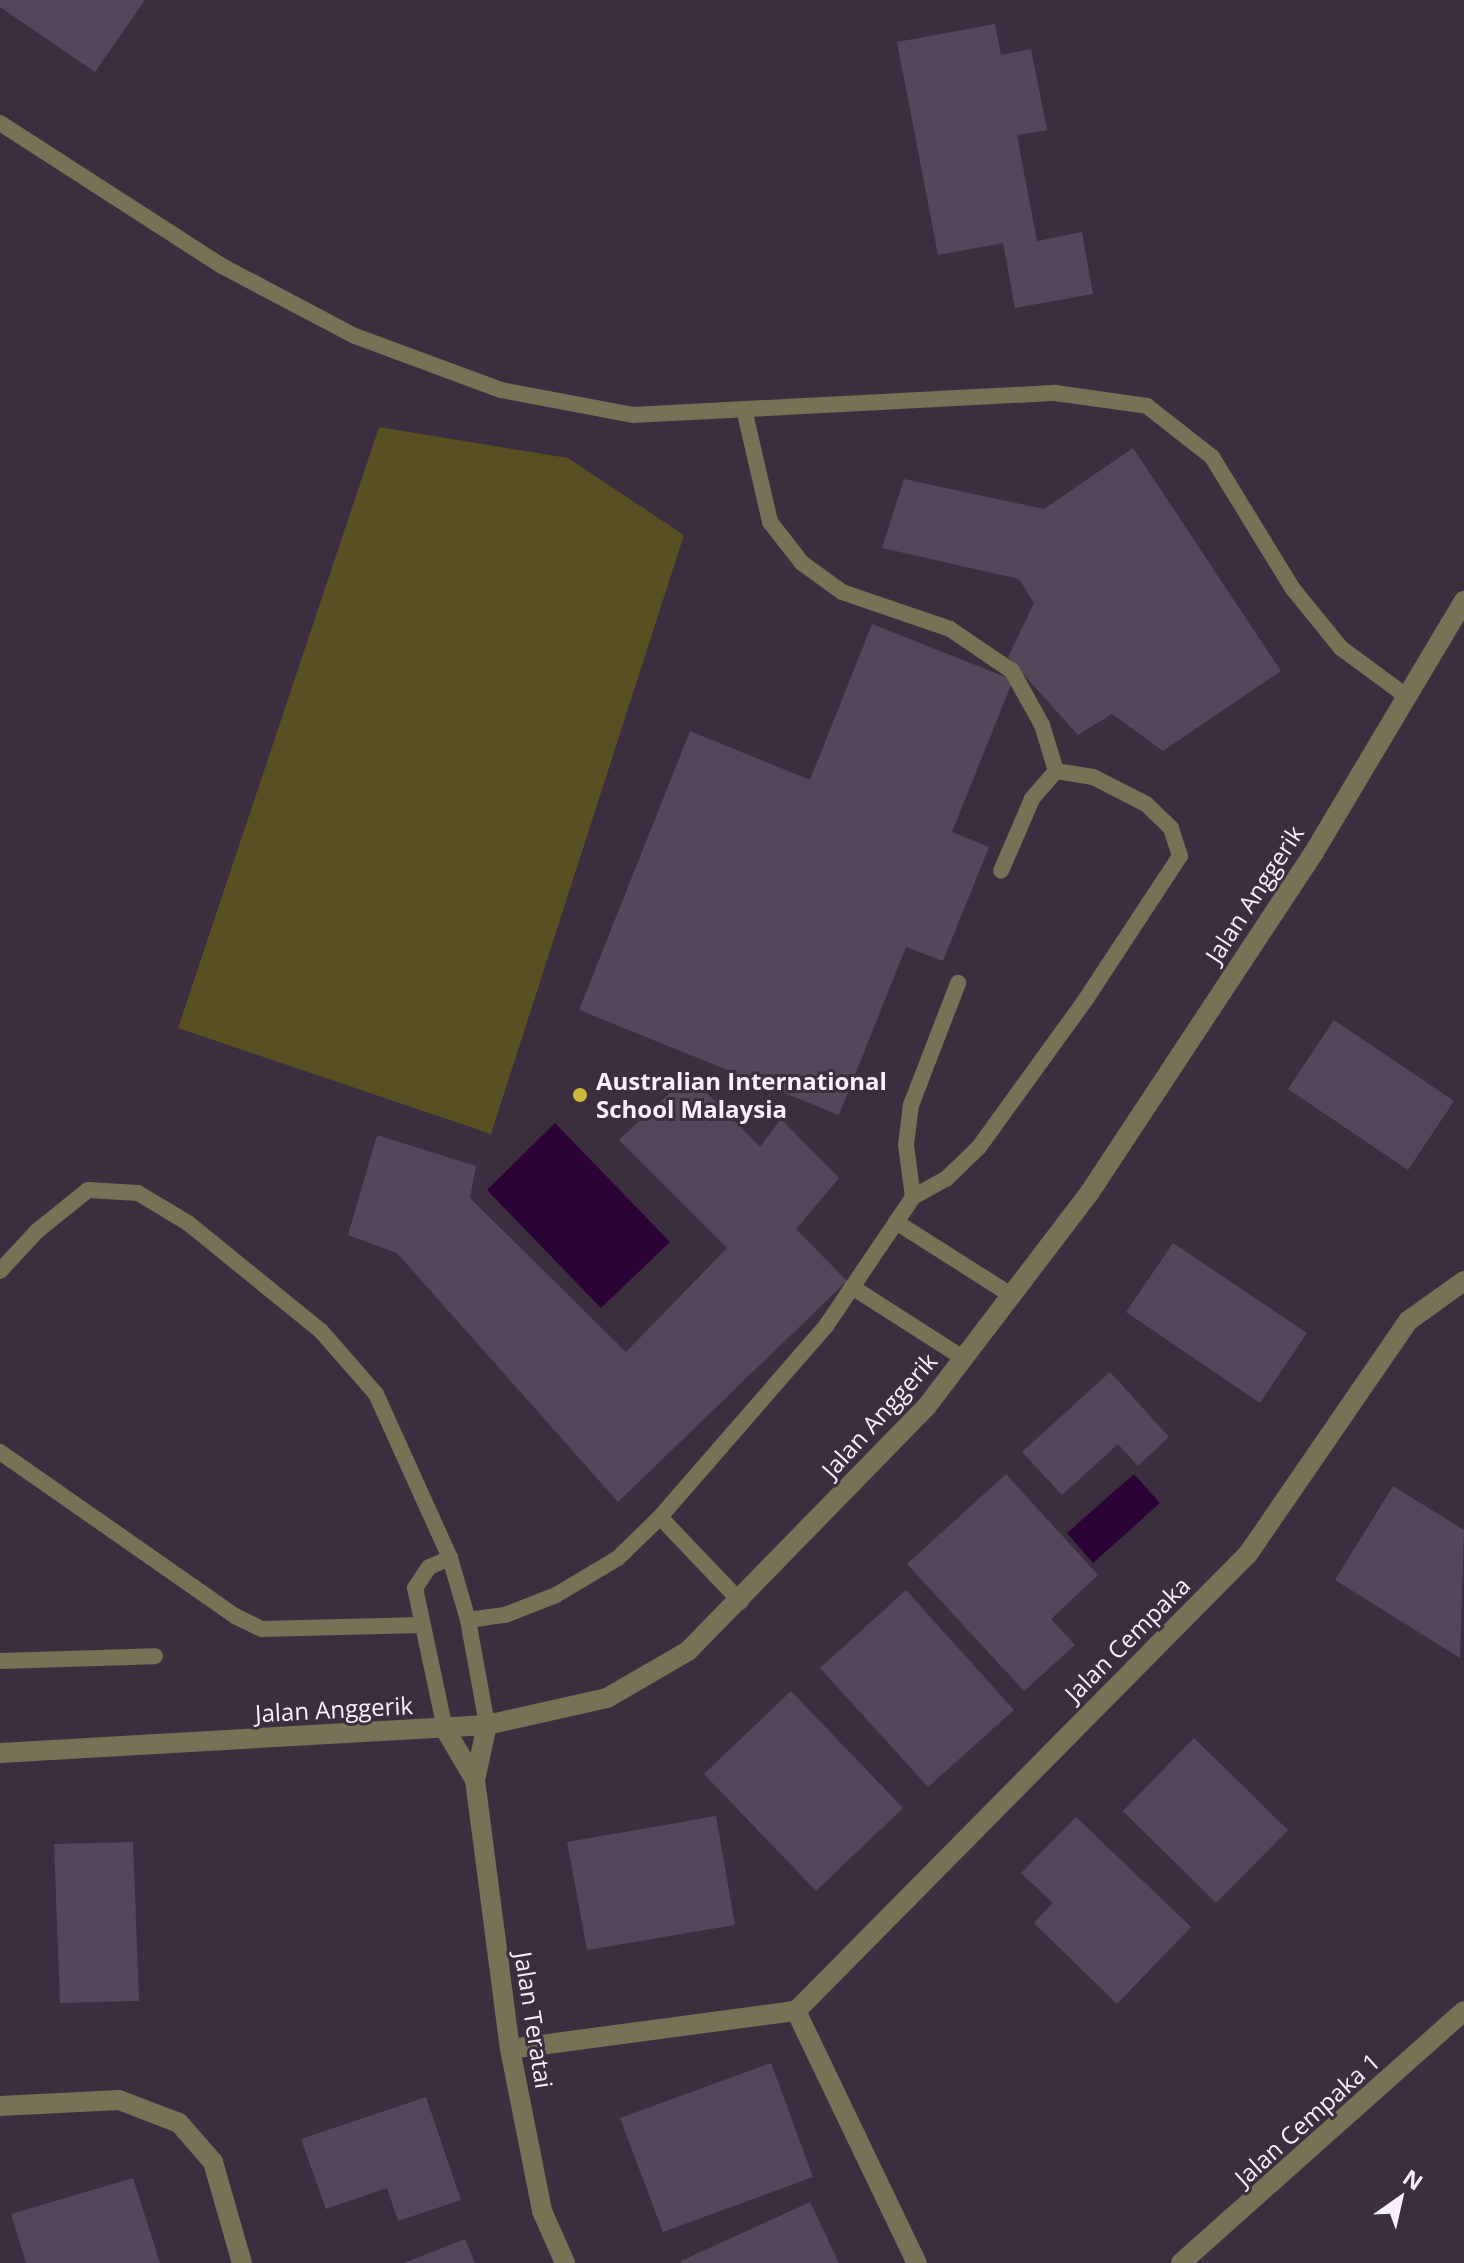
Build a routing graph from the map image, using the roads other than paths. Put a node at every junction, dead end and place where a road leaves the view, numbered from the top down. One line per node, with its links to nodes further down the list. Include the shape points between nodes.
1 (0, 123): 2 (lane, via 222,266 355,336 501,390 633,415)
2 (744, 409): 4 (lane, via 1055,393 1147,406 1212,457 1293,589 1341,648); 5 (lane, via 770,522 802,563 842,592 950,629 1012,671 1042,725)
3 (1464, 601): 4 (street, Jalan Anggerik)
4 (1406, 696): 13 (street, Jalan Anggerik, via 1313,854 1099,1179)
5 (1056, 771): 6 (lane, via 1032,799); 8 (lane, via 1093,777 1146,804 1171,828 1180,856 979,1147 946,1179)
6 (1001, 871)
7 (958, 983): 8 (lane, via 911,1105 906,1145)
8 (913, 1197): 9 (lane)
9 (896, 1222): 12 (lane); 13 (lane)
10 (0, 1271): 17 (lane, via 37,1231 88,1190 138,1193 188,1223 321,1331 376,1394)
11 (1464, 1281): 27 (street, Jalan Cempaka, via 1408,1321 1248,1554)
12 (852, 1287): 14 (lane); 16 (lane, via 745,1424)
13 (1011, 1295): 14 (street, Jalan Anggerik)
14 (963, 1358): 18 (street, Jalan Anggerik, via 927,1406)
15 (0, 1452): 20 (lane, via 235,1616 262,1629)
16 (660, 1517): 18 (lane); 19 (lane, via 618,1558 556,1595 505,1615)
17 (450, 1558): 19 (lane); 20 (lane, via 419,1576 415,1588)
18 (741, 1602): 23 (street, Jalan Anggerik, via 688,1651 607,1698)
19 (468, 1620): 23 (lane)
20 (421, 1625): 24 (lane)
21 (155, 1656): 22 (lane)
22 (0, 1661)
23 (487, 1725): 24 (street, Jalan Anggerik); 26 (street, Jalan Teratai)
24 (445, 1729): 25 (street, Jalan Anggerik); 26 (street, Jalan Teratai)
25 (0, 1753)
26 (475, 1780): 29 (street, Jalan Teratai)
27 (796, 2011): 29 (street); 33 (street)
28 (1464, 2011): 34 (street, Jalan Cempaka 1)
29 (510, 2049): 32 (street, Jalan Teratai, via 542,2211)
30 (0, 2106): 31 (street, via 119,2100 179,2123 213,2162)
31 (242, 2263)
32 (565, 2263)
33 (917, 2263)
34 (1181, 2263)

